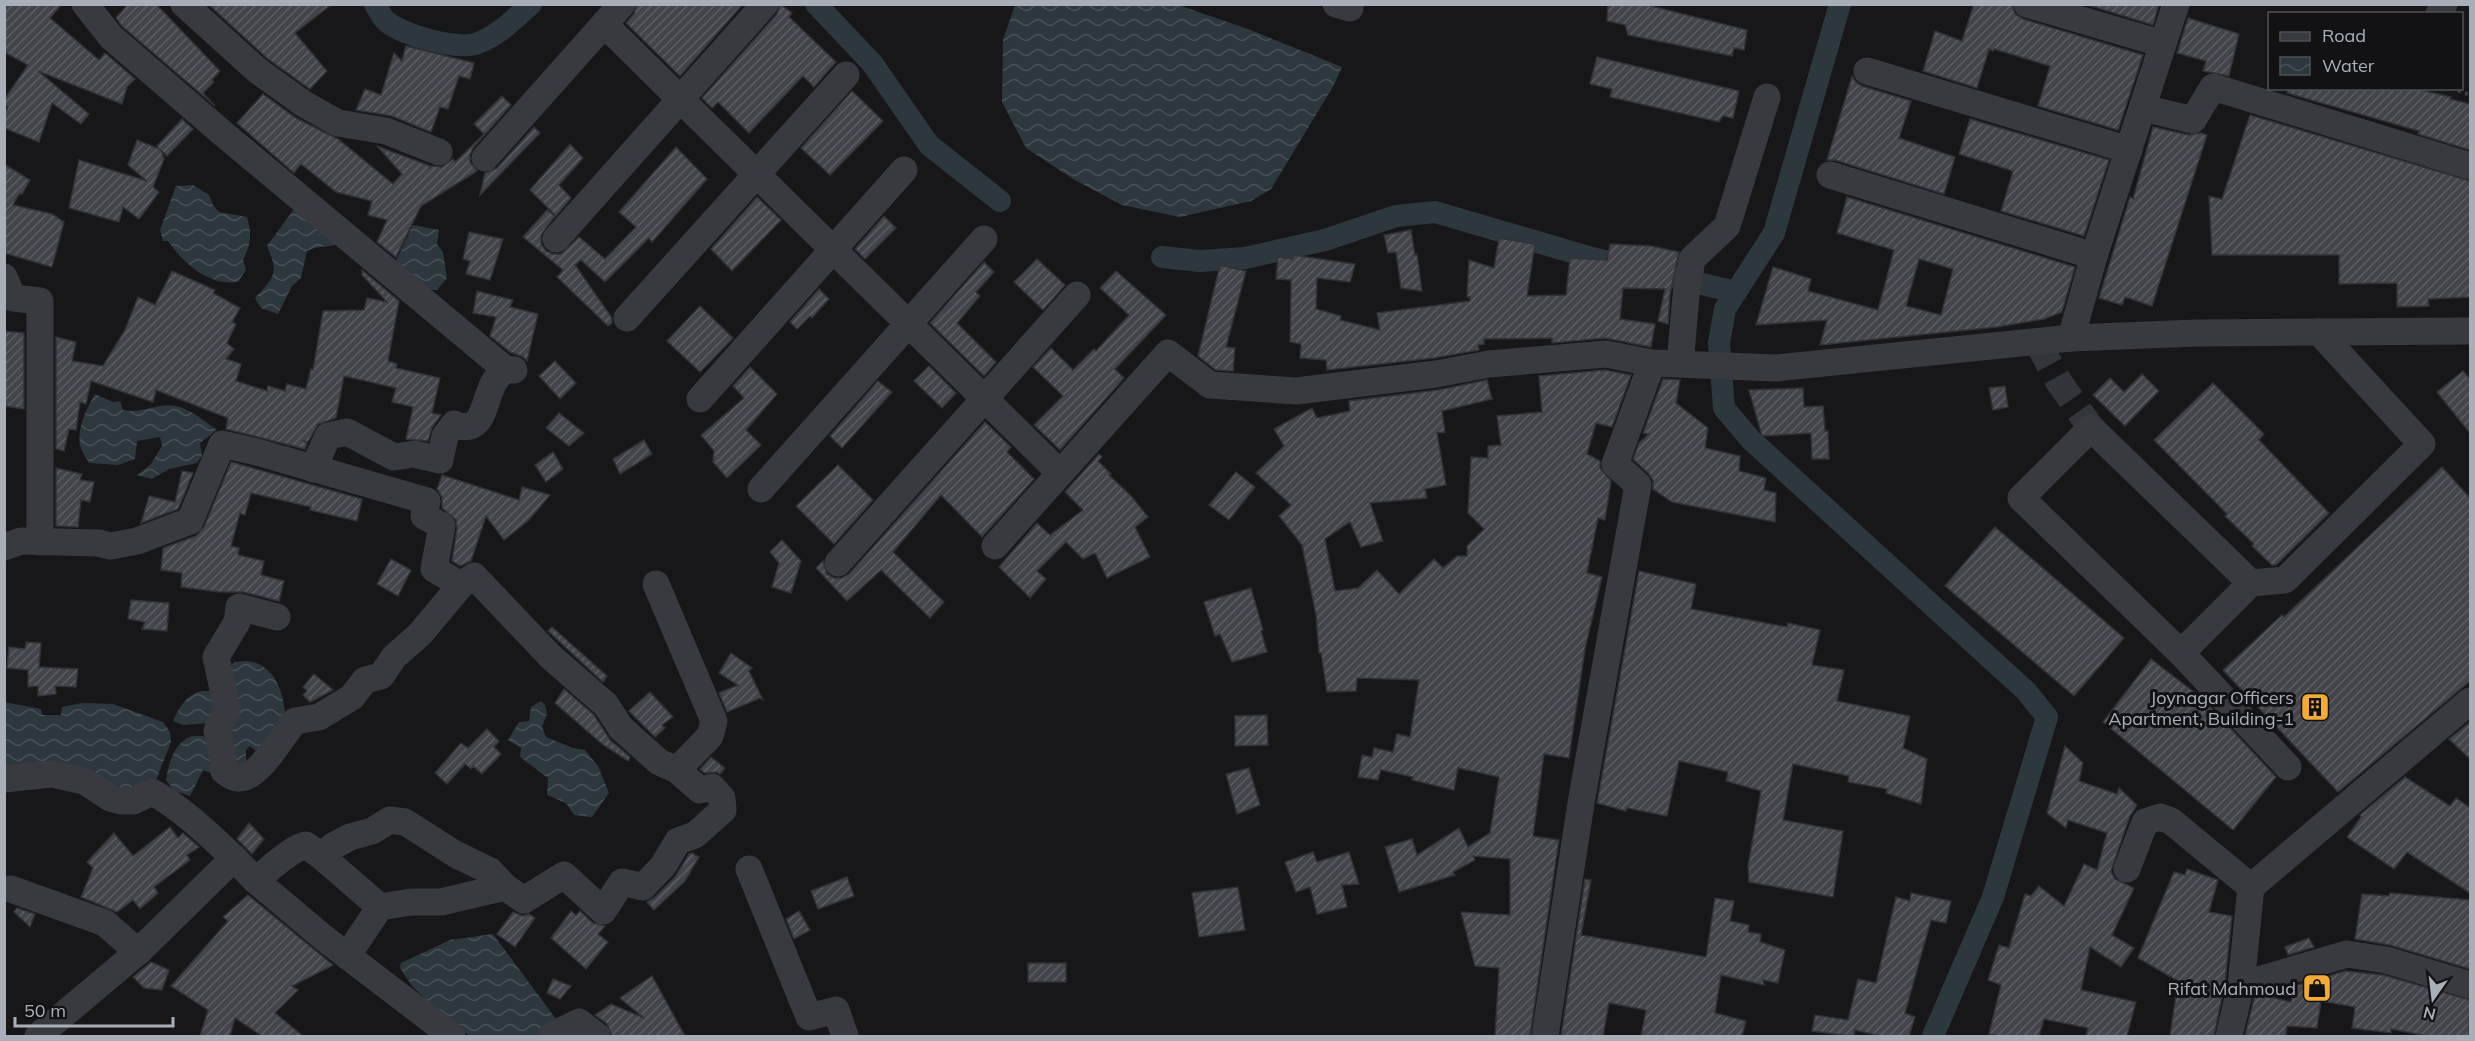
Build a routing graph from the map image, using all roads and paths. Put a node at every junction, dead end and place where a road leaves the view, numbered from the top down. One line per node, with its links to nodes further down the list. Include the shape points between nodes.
1 (85, 4): 36 (street, via 111,37 509,369 494,382 473,426 454,424 446,436 440,460 414,454 394,457 347,432 328,436)
2 (184, 4): 15 (street, via 258,71 304,104 338,123 386,132)
3 (622, 4): 7 (street)
4 (765, 4): 12 (street)
5 (2027, 4): 8 (street)
6 (2176, 4): 8 (street)
7 (604, 24): 12 (street); 16 (street)
8 (2163, 44): 13 (street)
9 (1867, 71): 14 (street)
10 (846, 75): 19 (street)
11 (1767, 97): 33 (street, via 1727,226 1692,259 1686,296)
12 (680, 99): 19 (street); 21 (street)
13 (2143, 108): 14 (street); 17 (street, via 2193,120 2213,87)
14 (2129, 150): 24 (street)
15 (439, 152)
16 (485, 158)
17 (2470, 166)
18 (904, 170): 23 (street)
19 (757, 175): 23 (street); 27 (street)
20 (1830, 175): 24 (street)
21 (556, 239)
22 (984, 239): 28 (street)
23 (833, 249): 28 (street); 34 (street)
24 (2094, 256): 31 (street)
25 (4, 277): 39 (street, via 13,298 40,301)
26 (1077, 295): 35 (street)
27 (627, 318)
28 (908, 323): 35 (street); 38 (street)
29 (2470, 331): 30 (street)
30 (2319, 332): 31 (street); 43 (street, via 2422,444 2285,580)
31 (2071, 338): 33 (street, via 1775,368)
32 (1652, 363): 33 (street); 37 (street, via 1606,354 1489,364 1296,392 1210,385 1168,353); 70 (street, via 1615,464 1638,484 1582,797)
33 (1687, 365)
34 (700, 399)
35 (985, 399): 37 (street); 42 (street)
36 (313, 469): 39 (street, via 222,444 190,521 137,541 111,546); 45 (street, via 427,501 424,516 442,526 434,569)
37 (1060, 473): 40 (street)
38 (761, 489)
39 (40, 542): 41 (street, via 21,541)
40 (995, 546)
41 (4, 547)
42 (838, 563)
43 (2251, 582): 47 (street); 47 (street, via 2091,428 2021,498)
44 (656, 584): 50 (street, via 714,721 710,735)
45 (461, 585): 46 (street, via 381,676 365,680 352,697 327,713 295,721 264,762 250,774 235,778 224,771 219,747 217,730 227,708 216,657 237,622 239,607); 50 (street, via 474,576 551,657 606,705 621,728 659,762)
46 (277, 616)
47 (2181, 653): 49 (street)
48 (2470, 701): 57 (street)
49 (2288, 767)
50 (676, 770): 58 (street, via 700,790 712,787 722,798 723,810 696,835 678,841 663,866 643,887 622,882 603,911 564,875 524,900)
51 (4, 779): 53 (street, via 47,773 84,781 121,801 134,801 152,792 172,803)
52 (321, 856): 56 (street, via 306,845 294,848); 58 (street, via 350,837 372,831 390,820 405,822 490,871); 60 (street)
53 (234, 858): 56 (street); 61 (street)
54 (2127, 868): 57 (street, via 2145,822 2160,817 2172,821)
55 (749, 869): 69 (street, via 809,1017 836,1010)
56 (255, 880): 62 (street)
57 (2251, 887): 63 (street)
58 (505, 888): 60 (street, via 441,902)
59 (11, 890): 61 (street, via 105,923)
60 (380, 907): 62 (street)
61 (138, 952): 65 (street)
62 (347, 956): 66 (street)
63 (2241, 985): 64 (street, via 2347,954 2386,960); 71 (street)
64 (2470, 985)
65 (38, 1036)
66 (452, 1036)
67 (551, 1036): 68 (street, via 579,1022)
68 (597, 1036)
69 (845, 1036)
70 (1545, 1036)
71 (2229, 1036)

